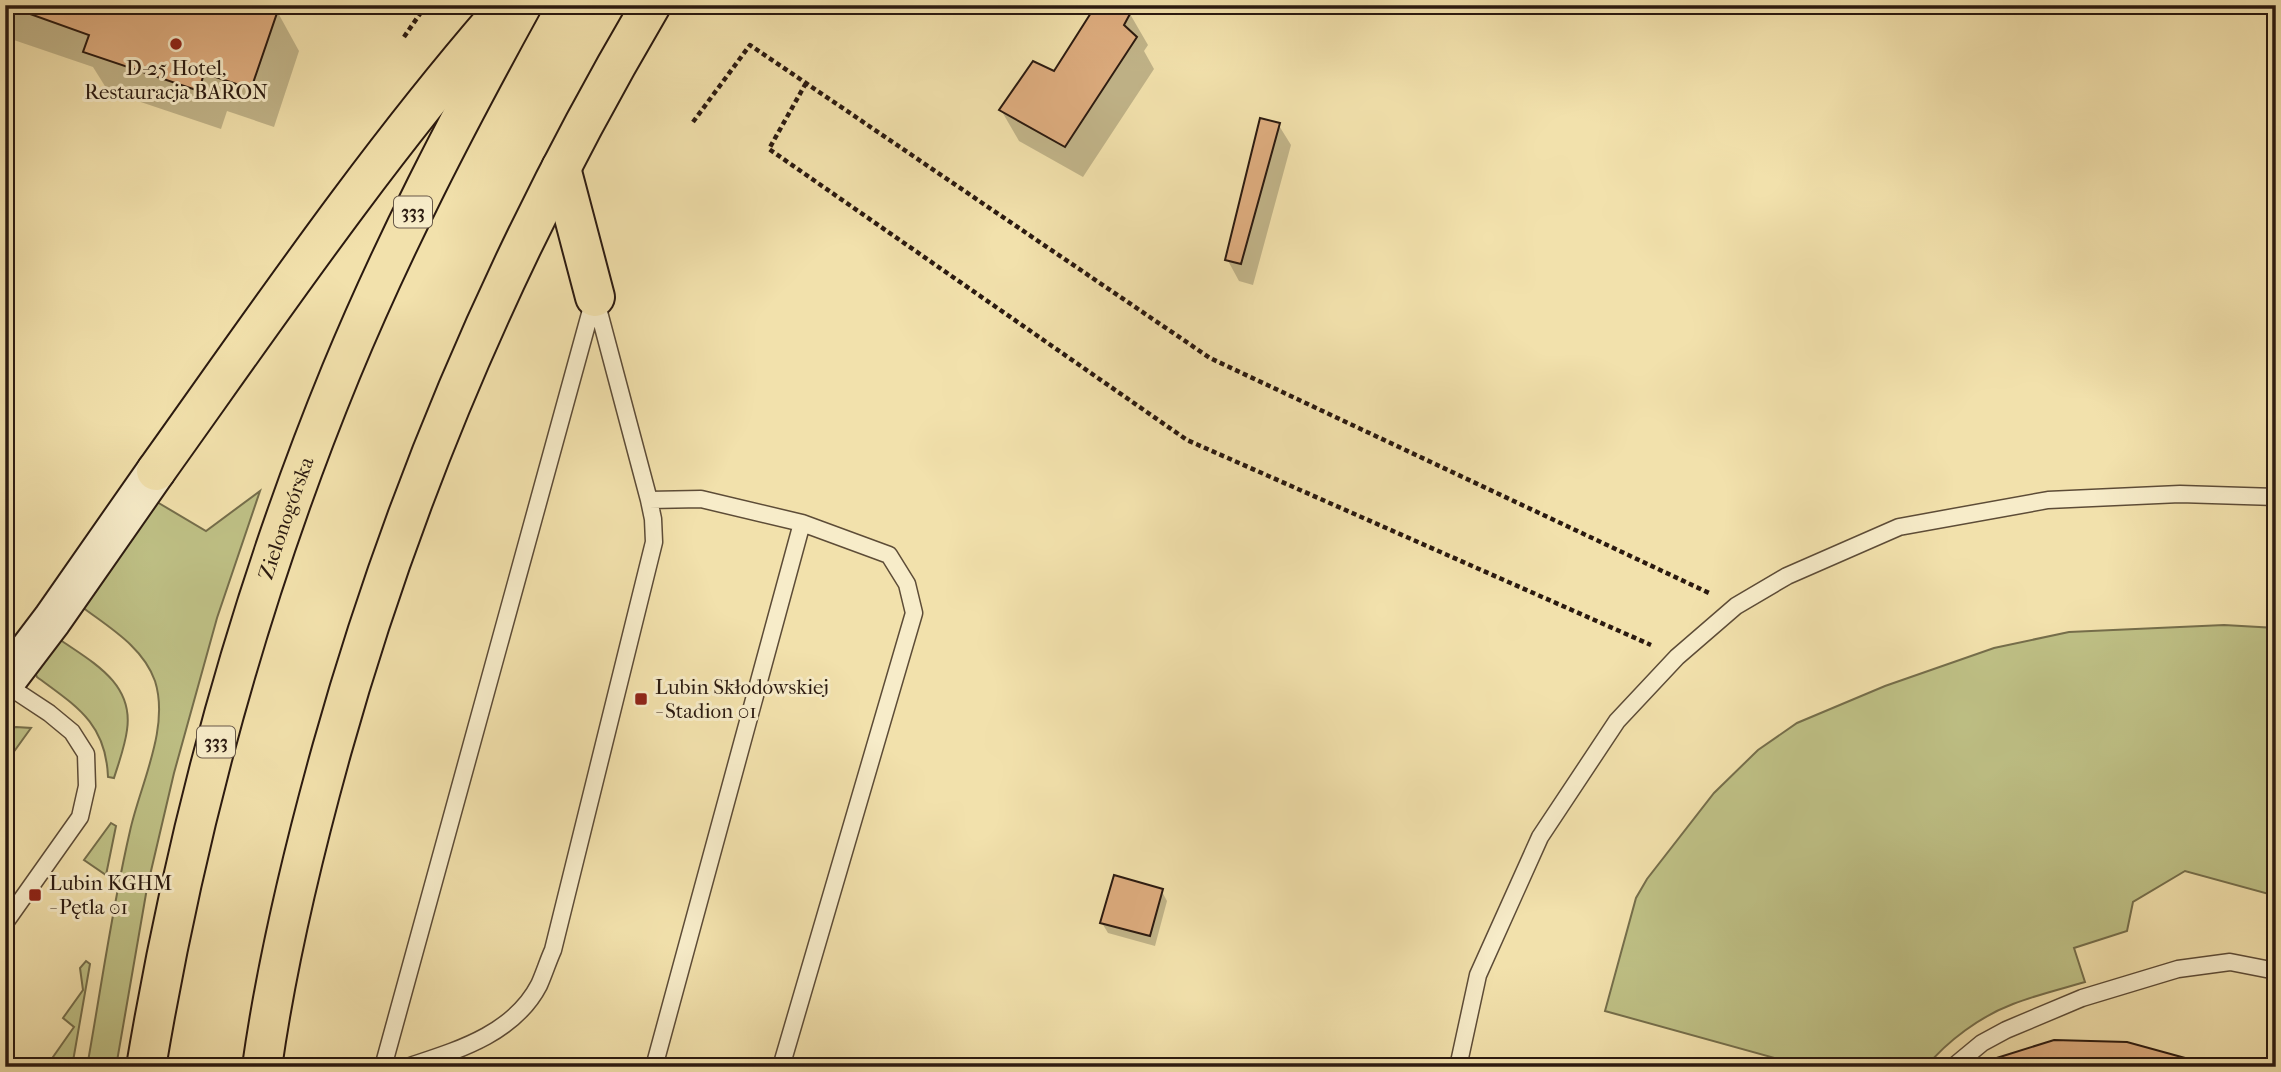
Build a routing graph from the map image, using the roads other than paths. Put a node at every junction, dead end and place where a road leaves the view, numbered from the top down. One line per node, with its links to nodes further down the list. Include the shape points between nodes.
1 (508, 5): 6 (main road, via 440,82)
2 (522, 5): 13 (main road, Zielonogórska / 333, via 384,273 275,546 197,816)
3 (651, 5): 4 (main road)
4 (561, 168): 5 (main road); 14 (main road, via 479,339 427,461 378,597 311,828)
5 (595, 297): 8 (lane); 15 (lane)
6 (156, 471): 10 (street)
7 (2276, 497): 19 (lane, via 2180,494 2048,500 1899,527 1787,576 1736,606 1677,657 1617,720 1540,837 1478,975)
8 (649, 500): 9 (lane, via 701,499); 16 (lane, via 654,542 553,950 538,987 515,1016 488,1036)
9 (802, 523): 17 (lane); 18 (lane, via 890,555 907,584 914,613)
10 (5, 683): 11 (lane, via 72,732 86,754 87,786 80,817)
11 (5, 923)
12 (2276, 971): 20 (lane, via 2230,962 2178,969 2082,998 2006,1030)
13 (146, 1067)
14 (262, 1067)
15 (383, 1067)
16 (407, 1067)
17 (654, 1067)
18 (782, 1067)
19 (1458, 1067)
20 (1953, 1067)

